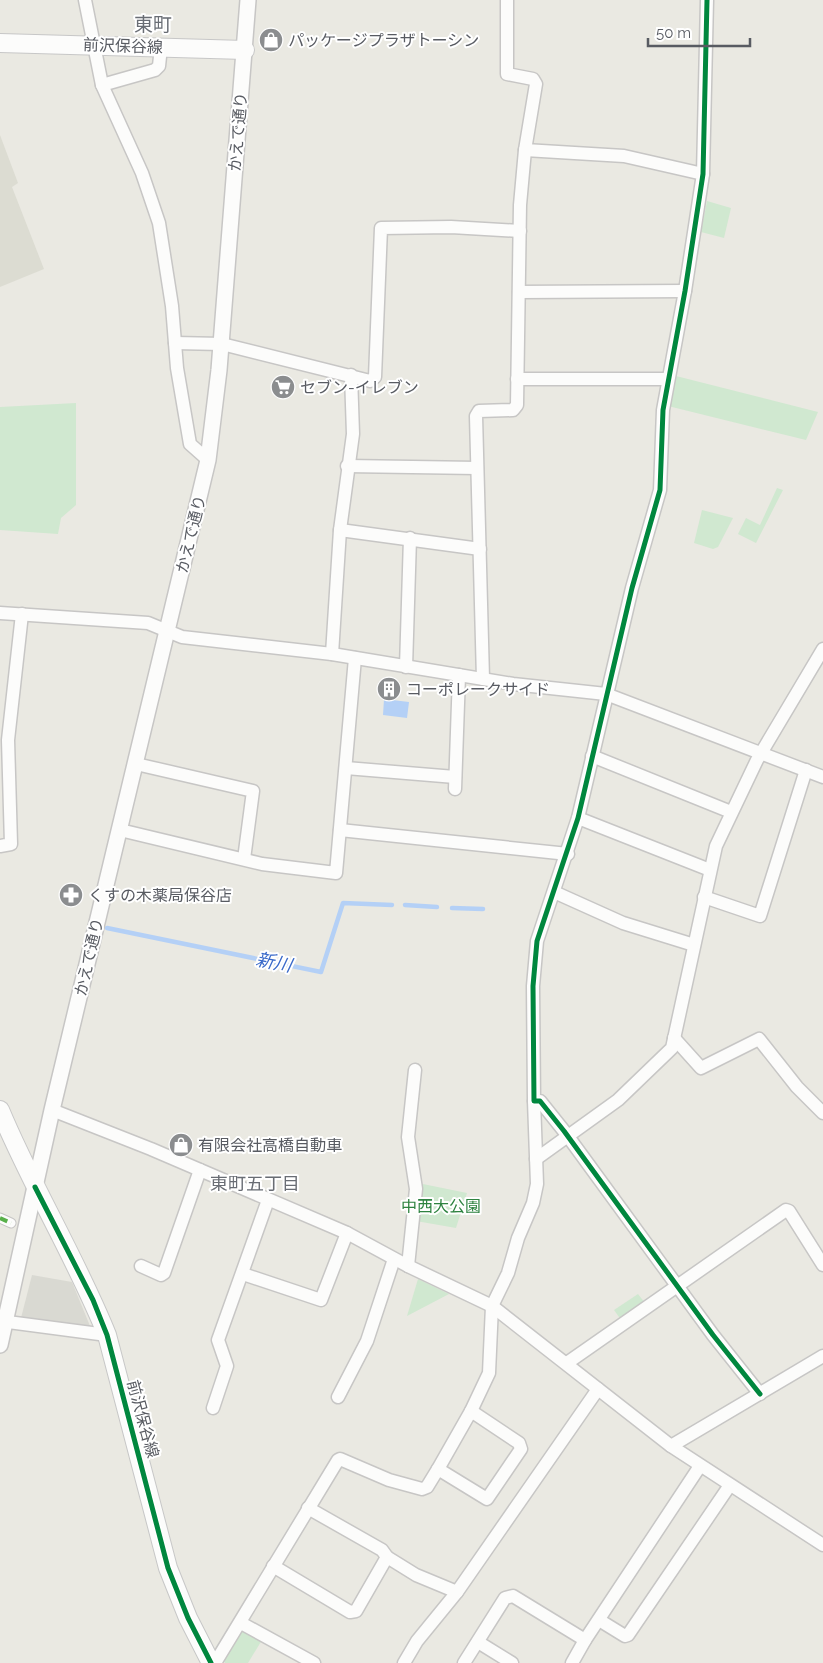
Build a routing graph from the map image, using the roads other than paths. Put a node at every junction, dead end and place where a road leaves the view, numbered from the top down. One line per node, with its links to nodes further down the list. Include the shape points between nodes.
1 (85, 0): 6 (street)
2 (248, 0): 8 (street, かえで通り)
3 (507, 0): 10 (street, via 506,74 532,79 536,84)
4 (707, 0): 11 (street)
5 (0, 43): 6 (main road, 前沢保谷線)
6 (93, 45): 7 (main road, 前沢保谷線); 9 (street)
7 (161, 47): 8 (main road, 前沢保谷線); 9 (street, via 159,66 155,70)
8 (245, 50): 16 (street, かえで通り)
9 (102, 85): 15 (street, via 142,173 156,215 163,245)
10 (525, 150): 11 (street, via 624,156); 12 (street)
11 (704, 174): 13 (street)
12 (520, 231): 14 (street); 17 (street, via 451,227 381,228 375,377 370,381)
13 (685, 291): 14 (street); 19 (street)
14 (519, 292): 18 (street)
15 (175, 343): 16 (street); 20 (street, via 190,444)
16 (222, 344): 17 (street); 20 (street, かえで通り)
17 (351, 375): 21 (street, via 353,434)
18 (517, 379): 19 (street); 22 (street, via 516,408 476,413)
19 (668, 380): 35 (street, via 663,410 660,490)
20 (208, 460): 28 (street, かえで通り)
21 (347, 466): 22 (street); 23 (street)
22 (476, 468): 25 (street)
23 (340, 530): 24 (street); 30 (street)
24 (410, 538): 25 (street); 32 (street)
25 (480, 548): 34 (street)
26 (0, 613): 27 (street)
27 (22, 614): 28 (street, via 148,623); 46 (street, via 8,740 11,844)
28 (167, 632): 30 (street, via 182,637); 38 (street, かえで通り)
29 (823, 649): 36 (street)
30 (332, 654): 31 (street)
31 (355, 658): 32 (street); 39 (street)
32 (406, 667): 33 (street)
33 (459, 675): 34 (street); 39 (street, via 455,783)
34 (483, 679): 35 (street)
35 (606, 694): 36 (street); 37 (street)
36 (761, 752): 40 (street); 42 (street)
37 (592, 756): 42 (street); 43 (street)
38 (136, 764): 44 (street, かえで通り); 48 (street, via 253,791)
39 (346, 768): 45 (street)
40 (806, 770): 41 (street); 51 (street, via 760,916)
41 (823, 777)
42 (732, 812): 49 (street, via 716,846)
43 (578, 818): 47 (street); 49 (street)
44 (120, 830): 48 (street); 57 (street, かえで通り)
45 (340, 830): 47 (street); 48 (street, via 336,873)
46 (0, 846)
47 (568, 854): 50 (street)
48 (244, 859)
49 (710, 870): 51 (street)
50 (554, 892): 52 (street, via 623,923); 55 (street, via 537,950 533,1015)
51 (704, 897): 52 (street)
52 (694, 945): 53 (street)
53 (674, 1038): 58 (street, via 701,1068 760,1039); 59 (street, via 672,1048 618,1100)
54 (415, 1070): 70 (street, via 408,1137 416,1189)
55 (534, 1101): 59 (street, via 540,1101); 60 (street)
56 (0, 1110): 62 (main road, 前沢保谷線)
57 (52, 1110): 61 (street); 62 (street, かえで通り)
58 (823, 1113)
59 (569, 1137): 60 (street); 72 (street)
60 (536, 1159): 73 (street, via 537,1184 533,1204 518,1238 508,1273)
61 (200, 1170): 63 (street); 69 (street, via 164,1273 161,1275)
62 (35, 1187): 74 (street); 75 (main road, 前沢保谷線, via 93,1300)
63 (268, 1200): 66 (street); 71 (street)
64 (0, 1218): 65 (street)
65 (11, 1223)
66 (347, 1233): 67 (street); 71 (street, via 321,1300)
67 (394, 1259): 70 (street); 81 (street, via 367,1341)
68 (823, 1265): 72 (street, via 788,1210)
69 (141, 1266)
70 (408, 1266): 73 (street)
71 (243, 1274): 82 (street, via 218,1340 227,1366)
72 (678, 1288): 78 (street); 80 (street)
73 (492, 1306): 78 (street); 83 (street, via 489,1373)
74 (2, 1321): 75 (street); 76 (street)
75 (107, 1335): 97 (main road, 前沢保谷線, via 168,1568)
76 (0, 1345)
77 (823, 1356): 80 (street)
78 (566, 1363): 79 (street)
79 (598, 1389): 84 (street); 92 (street)
80 (760, 1394): 84 (street)
81 (338, 1397)
82 (213, 1408)
83 (471, 1411): 86 (street); 86 (street, via 520,1444 521,1449 487,1499)
84 (671, 1446): 85 (street)
85 (700, 1466): 87 (street); 93 (street)
86 (438, 1469): 88 (street, via 427,1487 422,1489 389,1480 339,1459)
87 (730, 1485): 89 (street); 93 (street, via 628,1635)
88 (308, 1508): 90 (street, via 382,1550); 91 (street)
89 (822, 1541)
90 (387, 1557): 91 (street, via 353,1612); 92 (street, via 416,1575)
91 (273, 1566): 94 (street)
92 (457, 1592): 100 (street, via 416,1640)
93 (599, 1620): 95 (street)
94 (241, 1623): 98 (street); 99 (street)
95 (585, 1640): 96 (street, via 513,1596 505,1598); 103 (street)
96 (478, 1642): 101 (street); 102 (street)
97 (211, 1663)
98 (215, 1663)
99 (314, 1663)
100 (404, 1663)
101 (464, 1663)
102 (512, 1663)
103 (572, 1663)

